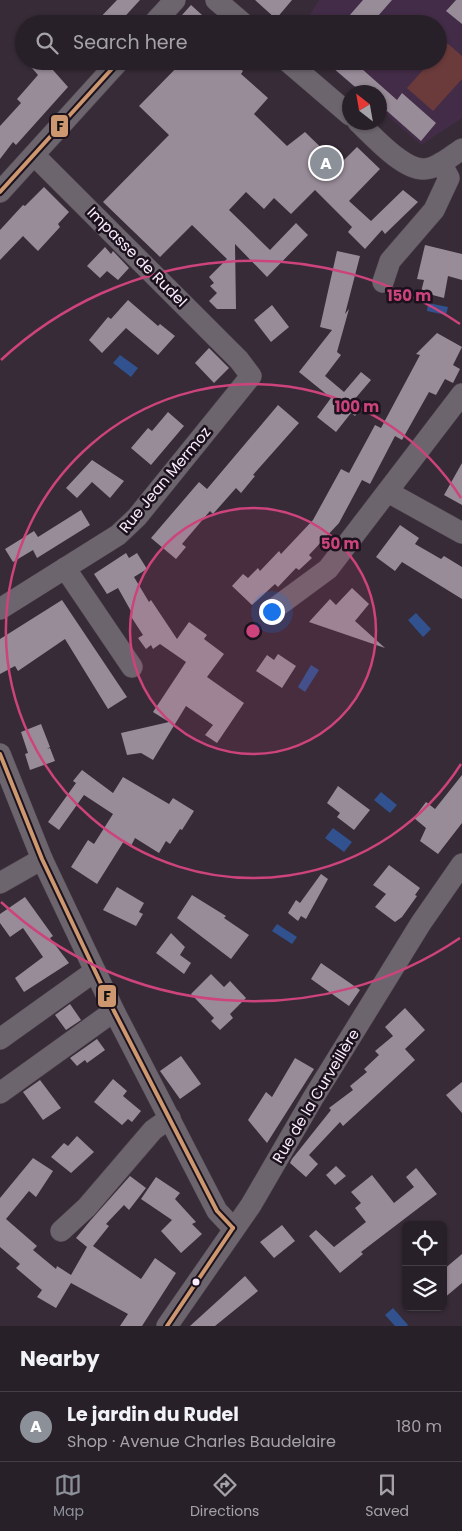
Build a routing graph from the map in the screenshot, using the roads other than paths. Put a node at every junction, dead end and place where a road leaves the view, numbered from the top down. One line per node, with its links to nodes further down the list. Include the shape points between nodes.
1 (175, 0): 3 (street)
2 (216, 0): 4 (street)
3 (161, 15)
4 (234, 15)
5 (111, 70): 10 (street)
6 (298, 70): 7 (street)
7 (342, 108)
8 (367, 130): 11 (street, via 410,167)
9 (462, 149): 11 (street)
10 (34, 155): 12 (street); 14 (street, Impasse de Rudel)
11 (451, 175): 13 (street, via 434,210 390,261)
12 (0, 192)
13 (383, 282)
14 (245, 368): 18 (street, Rue Jean Mermoz, via 137,517 118,536)
15 (462, 394): 16 (street)
16 (388, 492): 17 (street); 20 (street, via 328,569)
17 (462, 533)
18 (65, 568): 19 (street, Rue Jean Mermoz); 21 (street)
19 (0, 609)
20 (271, 611)
21 (132, 667)
22 (0, 754): 23 (street)
23 (42, 858): 25 (street); 26 (street)
24 (462, 864): 31 (street, Rue de la Curveillère, via 421,923 251,1205)
25 (0, 883)
26 (95, 971): 27 (street); 28 (street)
27 (114, 1011): 29 (street); 30 (street)
28 (0, 1039)
29 (0, 1093)
30 (170, 1118): 31 (street, via 217,1211); 32 (street, via 153,1130 88,1207)
31 (233, 1228): 33 (street, Rue de la Curveillère)
32 (61, 1231)
33 (167, 1326)

